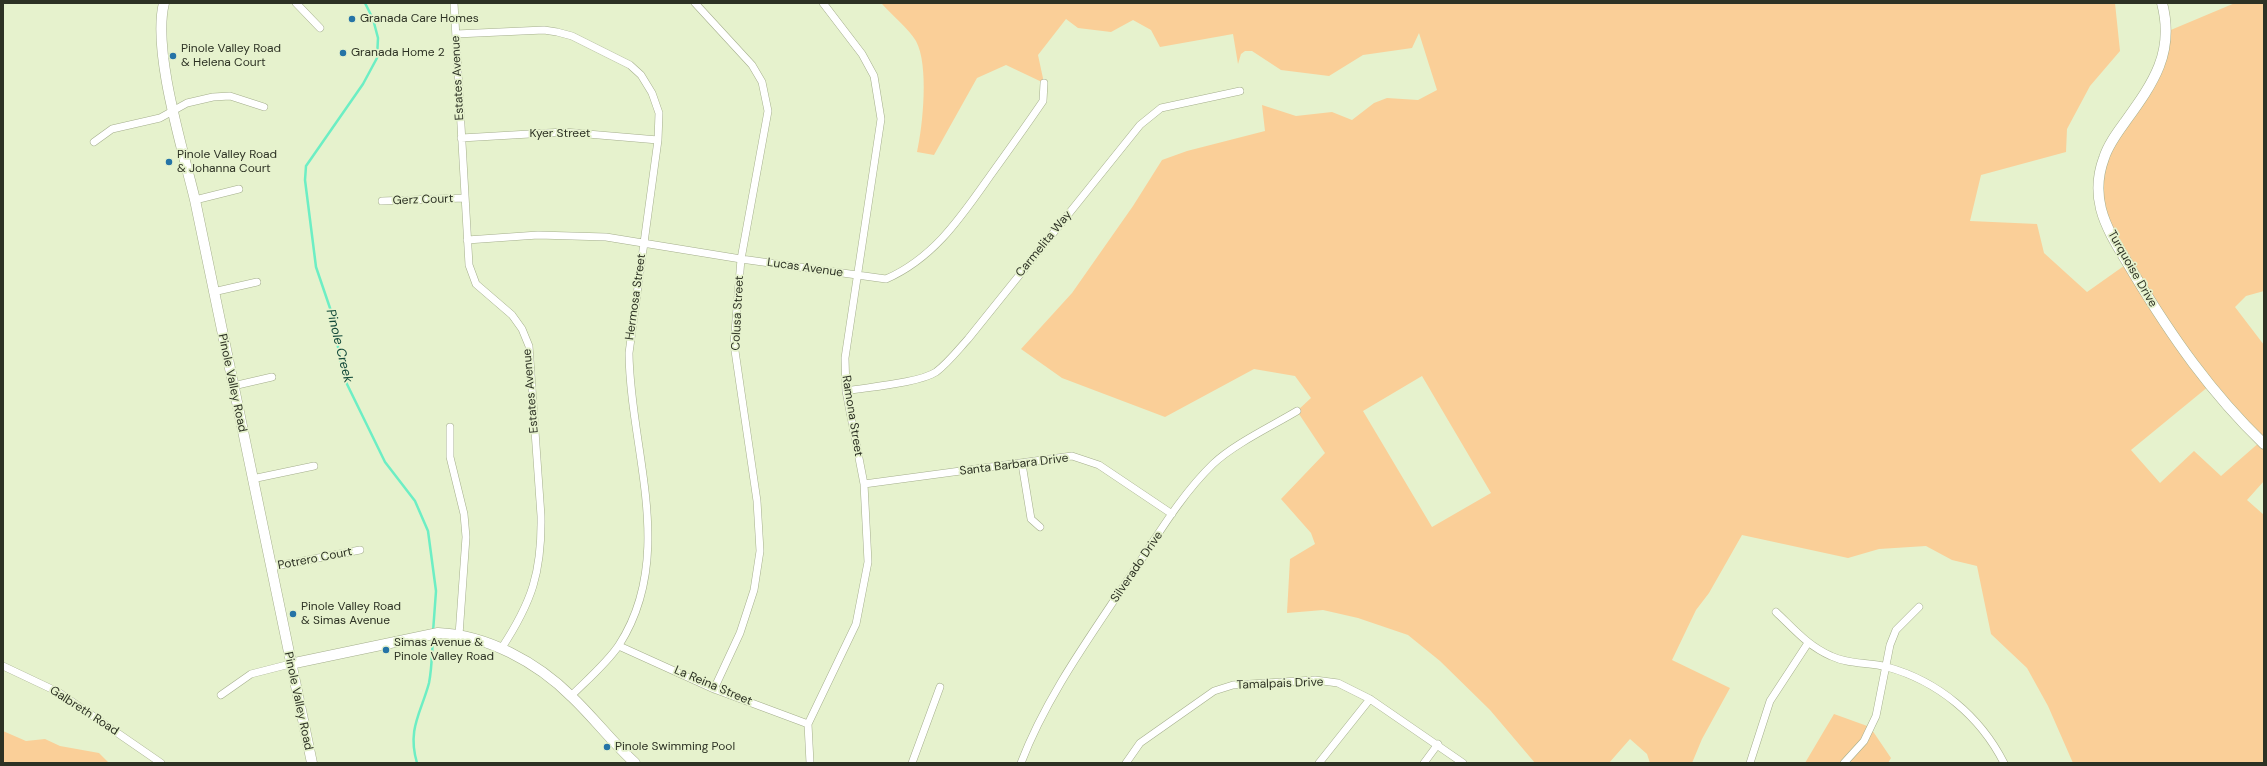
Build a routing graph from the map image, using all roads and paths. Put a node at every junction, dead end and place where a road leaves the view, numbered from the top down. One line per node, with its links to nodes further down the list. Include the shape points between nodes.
1 (164, 3): 12 (street, Pinole Valley Road, via 162,32)
2 (296, 3): 7 (street)
3 (454, 3): 8 (street, Estates Avenue)
4 (695, 3): 22 (street, Colusa Street, via 752,65 762,82 768,111)
5 (823, 3): 23 (street, Ramona Street, via 862,54 874,76 880,119)
6 (2162, 3): 31 (street, Turquoise Drive, via 2166,19 2166,45 2160,67 2152,85 2115,137 2104,158 2098,182 2101,208 2110,233 2167,328 2209,386)
7 (320, 28)
8 (456, 34): 13 (street, Estates Avenue); 14 (street, Hermosa Street, via 544,30 557,32 572,36 630,65 641,75 652,93 659,113)
9 (1044, 83): 23 (street, Lucas Avenue, via 1043,101 955,226 905,271 886,279)
10 (1240, 91): 28 (street, Carmelita Way, via 1161,108 1140,125 968,339 935,372 921,378)
11 (264, 107): 12 (street, via 230,96 187,103)
12 (173, 111): 15 (street, via 160,118 112,129); 18 (street, Pinole Valley Road)
13 (461, 138): 14 (street, Kyer Street, via 564,132); 17 (street, Estates Avenue)
14 (658, 140): 21 (street, Hermosa Street)
15 (94, 142)
16 (239, 189): 18 (street)
17 (464, 198): 19 (street, Gerz Court); 20 (street, Estates Avenue)
18 (195, 200): 25 (street, Pinole Valley Road)
19 (382, 201)
20 (467, 240): 21 (street, Lucas Avenue, via 538,235 606,237); 45 (street, Estates Avenue, via 468,265 476,284 512,315 522,329 528,346 542,544 538,574 530,597)
21 (644, 243): 22 (street, Lucas Avenue); 44 (street, Hermosa Street, via 629,354 629,376 647,502 648,541 640,599)
22 (741, 259): 23 (street, Lucas Avenue); 50 (street, Colusa Street, via 734,344 757,501 760,552 754,590 740,633)
23 (856, 275): 28 (street, Ramona Street, via 845,358)
24 (257, 282): 25 (street)
25 (213, 292): 27 (street, Pinole Valley Road)
26 (272, 377): 27 (street)
27 (232, 386): 34 (street, Pinole Valley Road)
28 (846, 391): 35 (street, Ramona Street)
29 (1297, 411): 36 (street, Silverado Drive, via 1214,463)
30 (450, 427): 42 (street, via 450,457 464,514 466,537)
31 (2264, 444)
32 (1022, 464): 35 (street, Santa Barbara Drive); 36 (street, Santa Barbara Drive, via 1072,456 1099,465); 37 (street, via 1031,519)
33 (314, 466): 34 (street)
34 (252, 479): 39 (street, Pinole Valley Road)
35 (864, 484): 54 (street, Ramona Street, via 868,562 856,624)
36 (1172, 514): 61 (street, Silverado Drive, via 1072,664)
37 (1040, 527)
38 (360, 550): 39 (street, Potrero Court)
39 (271, 567): 46 (street, Pinole Valley Road)
40 (1919, 607): 48 (street, via 1896,630)
41 (1776, 612): 43 (street)
42 (457, 634): 45 (street, via 482,640); 46 (street, via 416,636)
43 (1808, 643): 48 (street, via 1831,656 1853,664); 66 (street, via 1770,701)
44 (619, 646): 50 (street, La Reina Street); 52 (street, Hermosa Street)
45 (502, 649): 52 (street, via 541,672)
46 (290, 664): 51 (street, via 251,674); 57 (street, Pinole Valley Road)
47 (3, 666): 56 (street, Galbreth Road, via 58,692)
48 (1886, 666): 67 (street, via 1876,716 1864,741); 68 (street, via 1920,678 1945,692 1994,743)
49 (940, 687): 60 (street)
50 (714, 688): 54 (street, La Reina Street)
51 (221, 695)
52 (571, 696): 58 (street)
53 (1370, 699): 55 (street, Tamalpais Drive); 62 (street, Tamalpais Drive, via 1338,683 1315,680 1233,685 1214,691 1140,744); 63 (street)
54 (808, 724): 59 (street, Ramona Street)
55 (1438, 744): 64 (street); 65 (street, Tamalpais Drive)
56 (161, 763)
57 (312, 763)
58 (635, 763)
59 (810, 763)
60 (912, 763)
61 (1020, 763)
62 (1126, 763)
63 (1319, 763)
64 (1424, 763)
65 (1463, 763)
66 (1750, 763)
67 (1844, 763)
68 (2004, 763)

